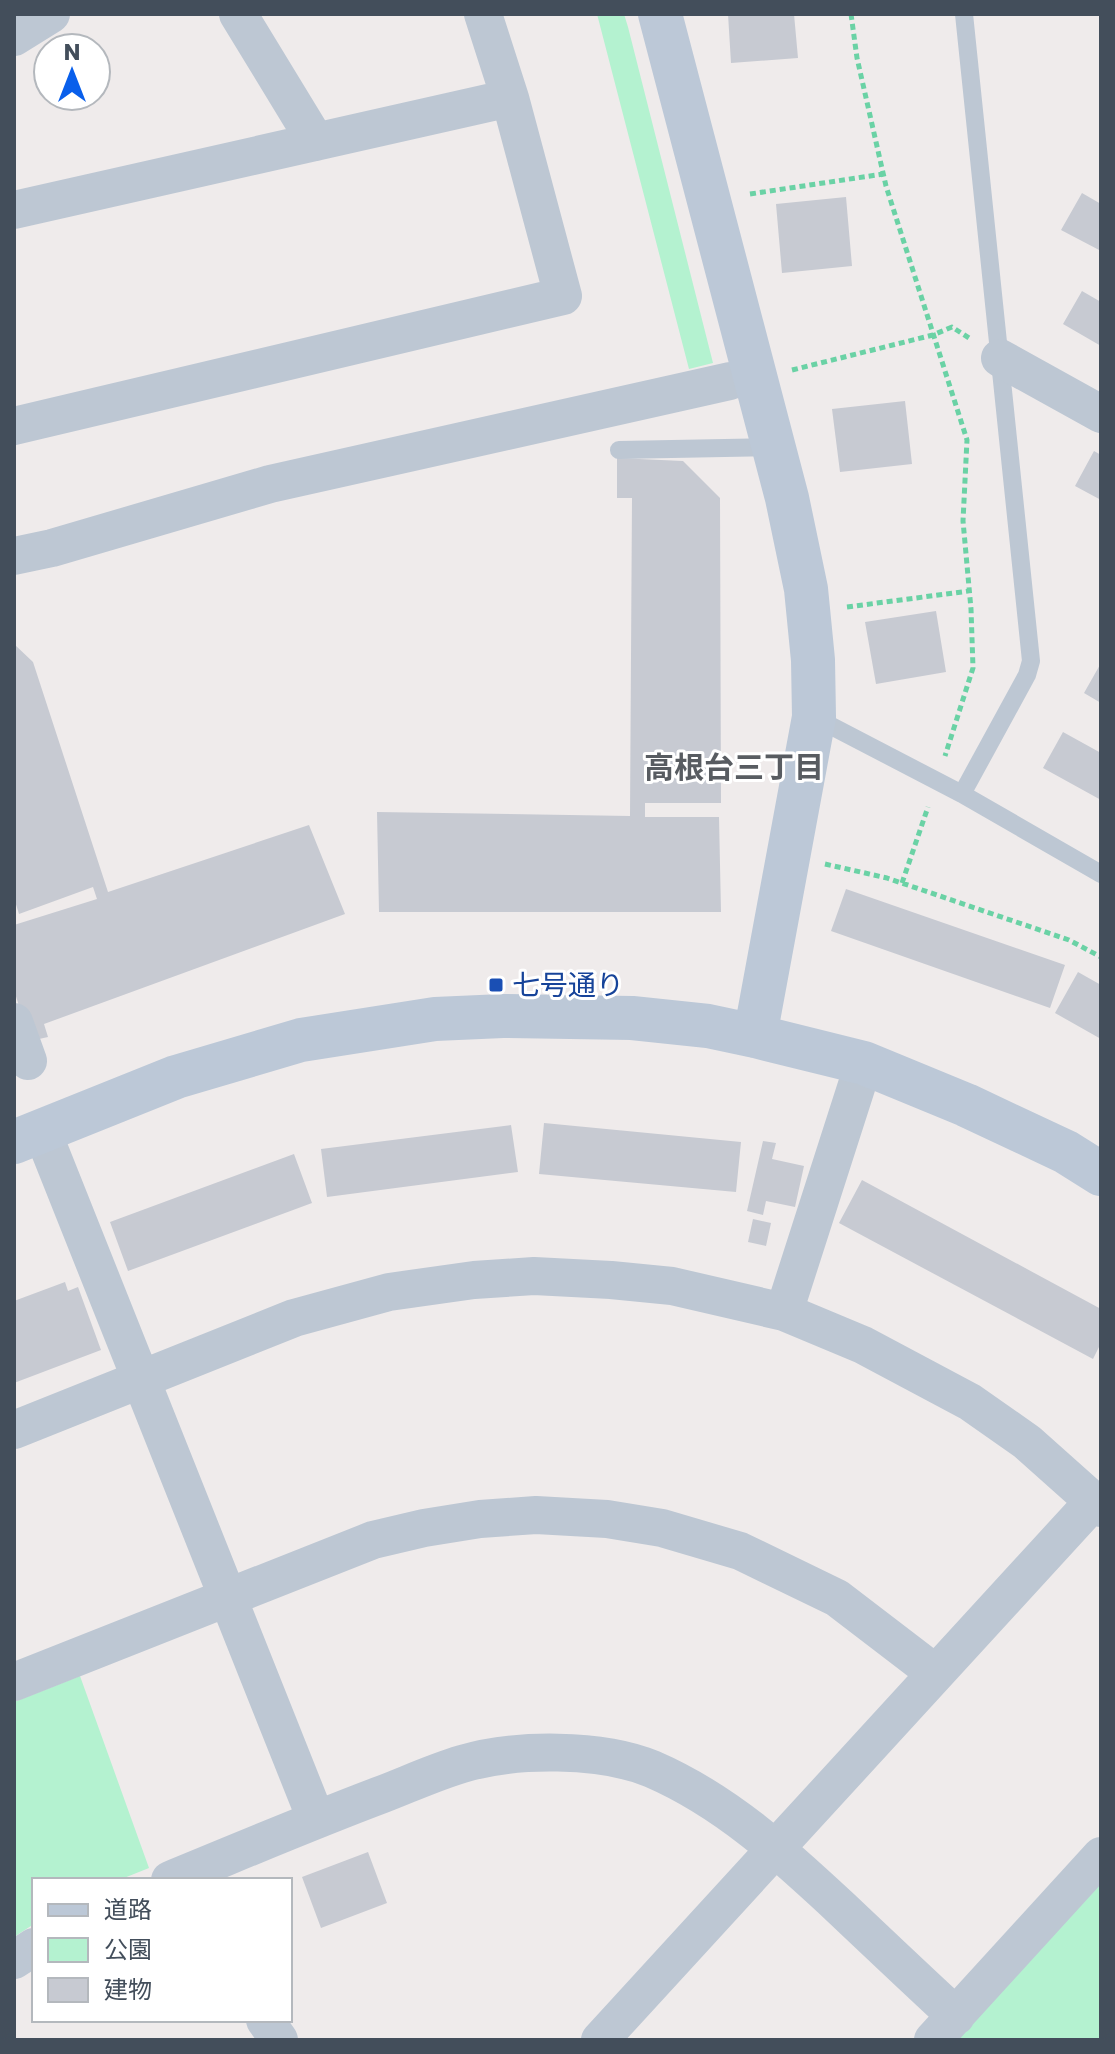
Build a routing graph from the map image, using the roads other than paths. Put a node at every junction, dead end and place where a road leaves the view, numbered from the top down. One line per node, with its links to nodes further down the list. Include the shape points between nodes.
1 (51, 14): 6 (street)
2 (238, 14): 8 (street)
3 (483, 14): 7 (street)
4 (660, 14): 11 (street, via 709,200)
5 (964, 14): 10 (lane)
6 (14, 37)
7 (510, 98): 8 (street); 13 (street, via 563,296)
8 (316, 142): 9 (street)
9 (14, 210)
10 (1000, 358): 12 (street); 18 (lane, via 1031,661)
11 (743, 380): 14 (street); 16 (street, via 270,484)
12 (1101, 414)
13 (14, 426)
14 (774, 447): 15 (lane); 17 (street, via 806,589)
15 (619, 450)
16 (14, 556)
17 (814, 717): 18 (lane); 21 (street)
18 (962, 794): 19 (lane)
19 (1101, 874)
20 (14, 1022): 22 (street)
21 (755, 1036): 23 (street); 24 (street, via 632,1018 435,1019 301,1040 176,1077)
22 (28, 1061)
23 (864, 1063): 25 (street, via 980,1111); 26 (street)
24 (28, 1136): 27 (street)
25 (1101, 1174)
26 (784, 1312): 27 (street, via 657,1284 534,1276 474,1280 389,1292 294,1318); 29 (street, via 863,1345 970,1402 1027,1442)
27 (141, 1379): 28 (street); 30 (street)
28 (14, 1430)
29 (1097, 1504): 31 (street)
30 (228, 1598): 31 (street, via 373,1540 424,1528 536,1515 607,1519 662,1528 740,1551 837,1598); 32 (street); 33 (street)
31 (935, 1673): 34 (street)
32 (14, 1682)
33 (316, 1819): 34 (street, via 463,1764 504,1756 576,1754 615,1757 652,1769 710,1800); 36 (street)
34 (777, 1848): 40 (street); 42 (street)
35 (1101, 1856): 40 (street)
36 (191, 1876)
37 (32, 1948): 38 (street)
38 (14, 1960)
39 (266, 2022): 41 (street)
40 (944, 2028)
41 (279, 2040)
42 (600, 2040)

